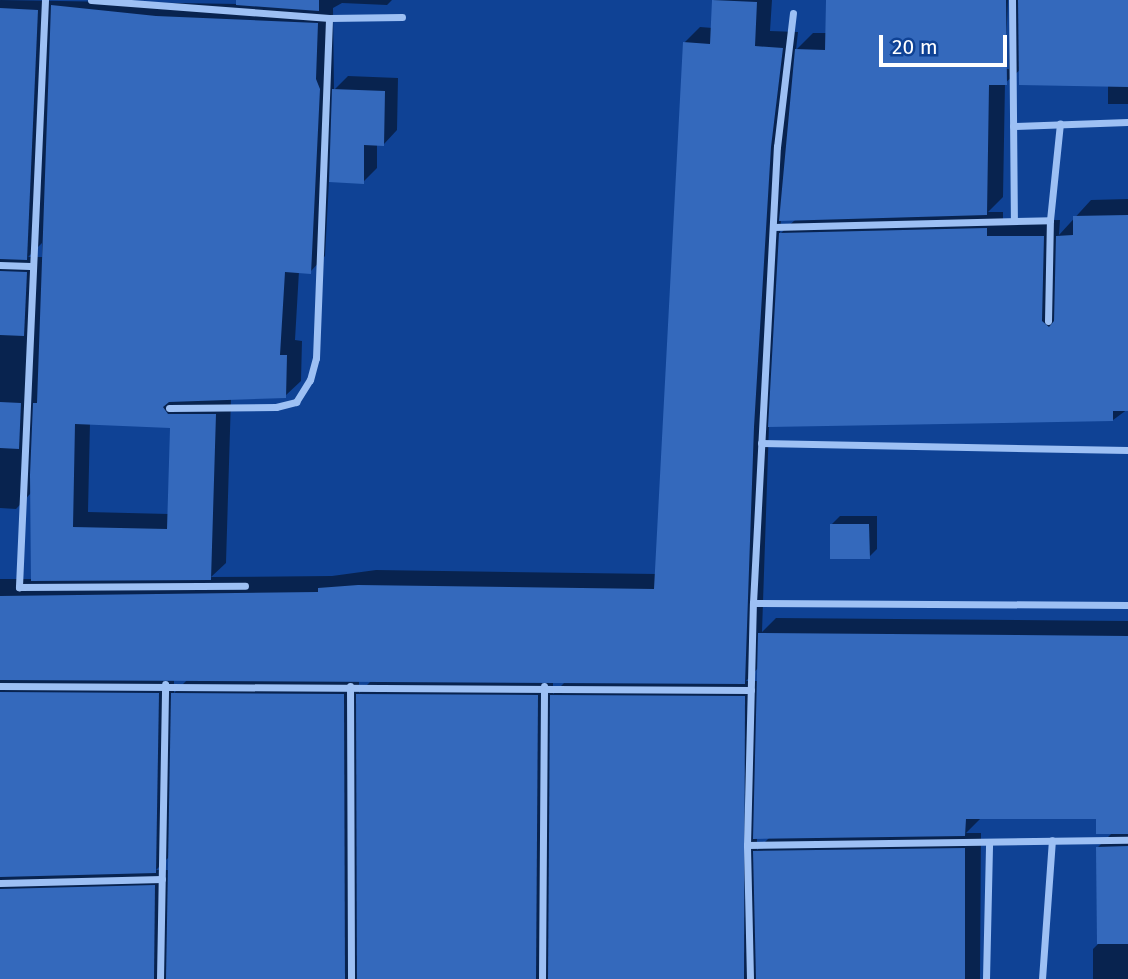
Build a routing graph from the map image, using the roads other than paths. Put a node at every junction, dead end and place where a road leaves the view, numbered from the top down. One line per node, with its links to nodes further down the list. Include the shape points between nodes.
1 (45, 0): 14 (street)
2 (91, 0): 6 (street)
3 (1012, 0): 9 (street)
4 (793, 13): 12 (street)
5 (402, 17): 6 (street)
6 (328, 18): 16 (street, via 316,358 310,380 296,402 276,407)
7 (1128, 122): 8 (street)
8 (1060, 124): 9 (street); 10 (street)
9 (1013, 126): 11 (street)
10 (1050, 220): 11 (street); 15 (street)
11 (1014, 221): 12 (street)
12 (773, 227): 17 (street)
13 (0, 265): 14 (street)
14 (30, 266): 19 (street, via 19,587)
15 (1048, 321)
16 (169, 408)
17 (761, 443): 18 (street); 20 (street)
18 (1128, 450)
19 (245, 586)
20 (753, 603): 21 (street); 26 (street)
21 (1128, 605)
22 (165, 684): 23 (street); 24 (street); 31 (street)
23 (0, 686)
24 (350, 686): 25 (street); 34 (street)
25 (544, 686): 26 (street); 35 (street)
26 (751, 690): 30 (street)
27 (1052, 840): 28 (street); 29 (street); 38 (street)
28 (1128, 840)
29 (989, 844): 30 (street); 37 (street)
30 (747, 845): 36 (street)
31 (162, 879): 32 (street); 33 (street)
32 (0, 883)
33 (160, 979)
34 (351, 979)
35 (542, 979)
36 (750, 979)
37 (986, 979)
38 (1042, 979)

